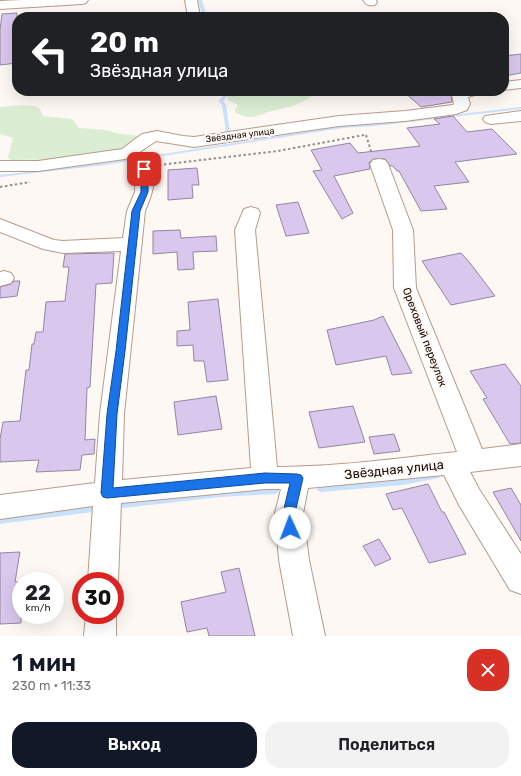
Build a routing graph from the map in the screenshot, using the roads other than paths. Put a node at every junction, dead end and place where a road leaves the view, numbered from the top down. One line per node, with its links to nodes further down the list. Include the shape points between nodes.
1 (82, 0): 3 (street)
2 (191, 0): 6 (street)
3 (38, 2): 4 (street); 5 (street)
4 (0, 5)
5 (41, 12)
6 (193, 12)
7 (521, 84): 8 (street)
8 (509, 85)
9 (460, 96): 13 (street, Звёздная улица, via 462,104 456,109 345,120 194,142 180,141 168,136 151,137 125,154 38,166)
10 (521, 116): 11 (street)
11 (491, 119)
12 (379, 164): 19 (street, Ореховый переулок, via 403,230 405,288)
13 (0, 166)
14 (144, 169): 17 (street, via 144,192 136,211)
15 (251, 213): 20 (street, via 245,230)
16 (0, 225): 17 (street, via 50,245 63,247)
17 (132, 244): 22 (street, via 112,414)
18 (521, 455): 19 (street)
19 (463, 462): 21 (street, Звёздная улица); 25 (street, Звёздная улица, via 469,497)
20 (265, 478): 21 (street, Звёздная улица); 22 (street, Звёздная улица)
21 (297, 478): 28 (street, via 289,513 294,560)
22 (107, 493): 23 (street, Звёздная улица); 24 (street)
23 (0, 507)
24 (103, 572)
25 (521, 580)
26 (101, 624): 27 (street)
27 (100, 636)
28 (309, 636)

